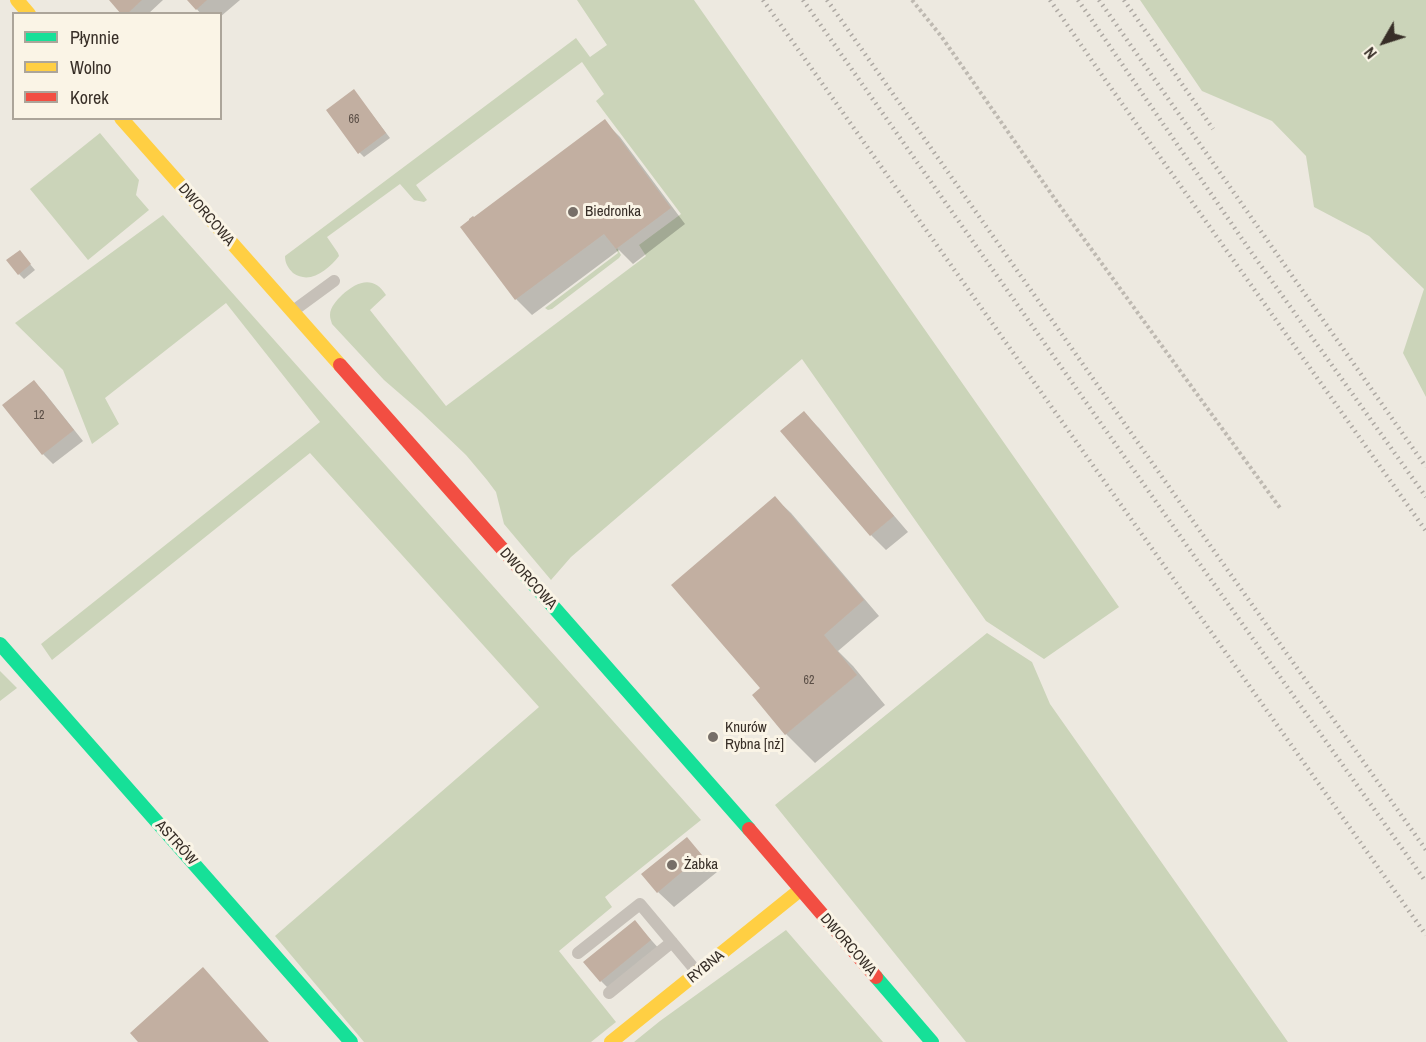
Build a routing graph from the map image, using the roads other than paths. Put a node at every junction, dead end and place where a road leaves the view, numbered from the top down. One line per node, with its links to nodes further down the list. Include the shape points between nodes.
1 (17, 0): 2 (main road)
2 (27, 12)
3 (123, 120): 5 (main road, DWORCOWA)
4 (334, 281): 5 (lane)
5 (292, 312): 7 (main road, DWORCOWA)
6 (0, 644): 12 (main road, ASTRÓW)
7 (800, 890): 10 (main road, RYBNA); 14 (main road, DWORCOWA)
8 (672, 942): 9 (lane, via 640,903); 10 (lane); 11 (lane)
9 (578, 953)
10 (698, 973): 13 (main road, RYBNA)
11 (609, 993)
12 (351, 1042)
13 (610, 1042)
14 (932, 1042)

